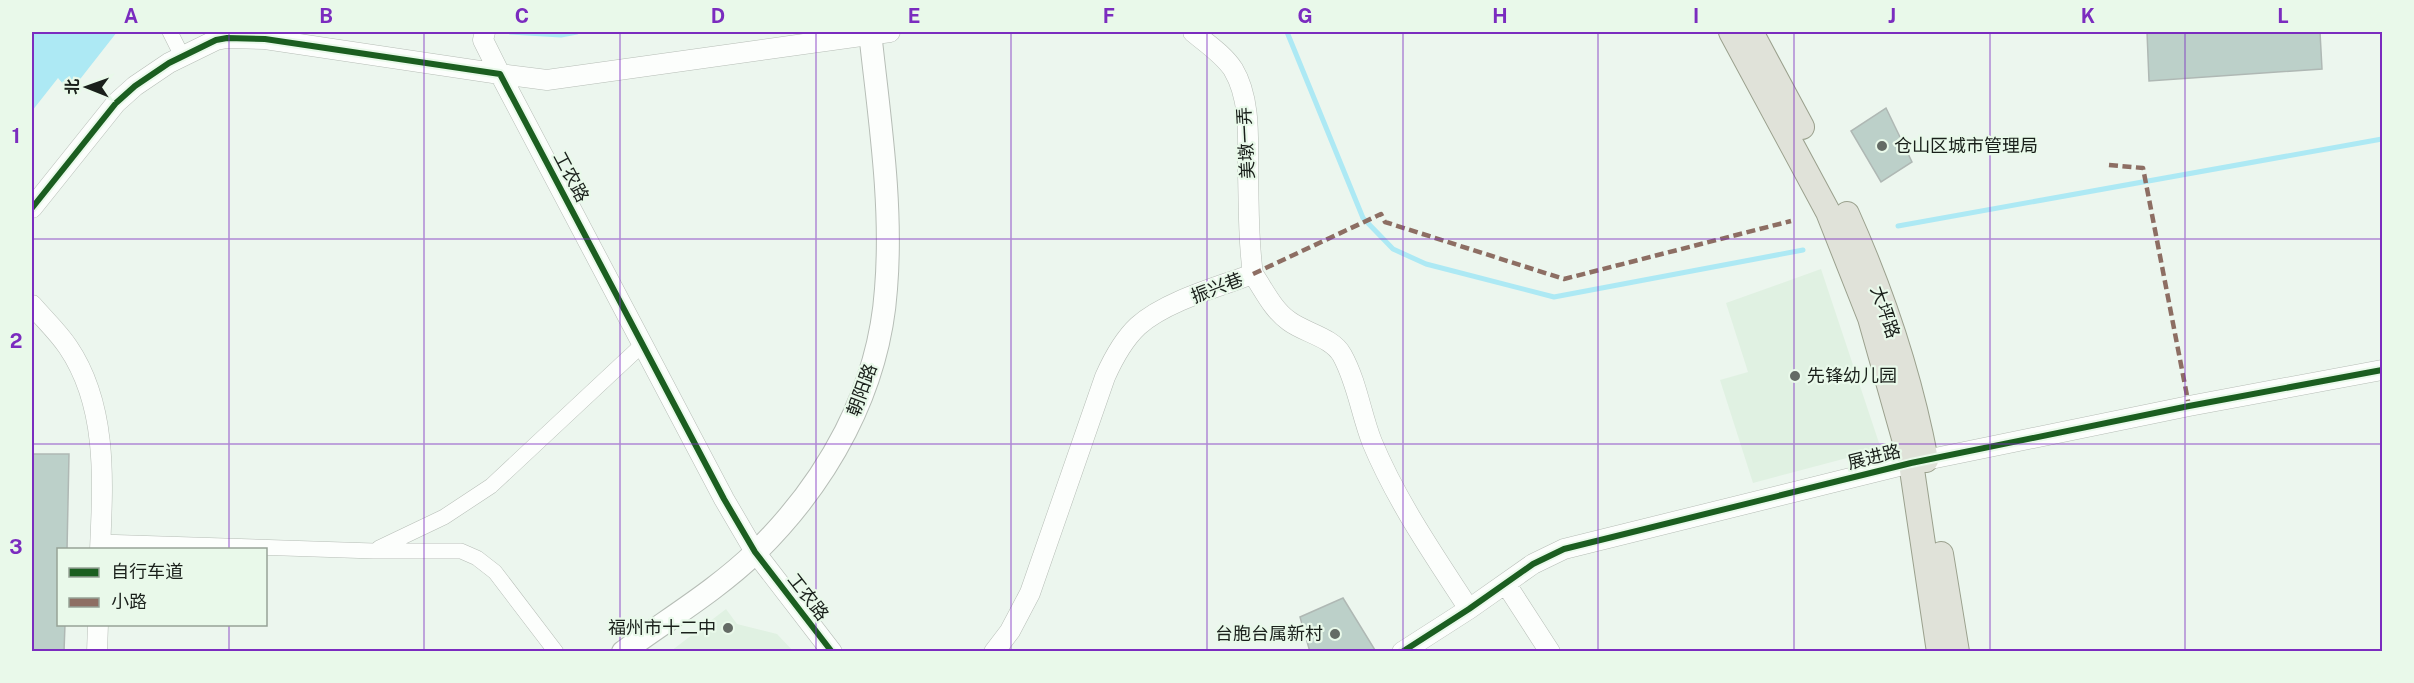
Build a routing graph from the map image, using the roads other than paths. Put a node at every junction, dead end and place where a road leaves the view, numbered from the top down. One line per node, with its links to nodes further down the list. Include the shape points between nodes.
1 (170, 32): 7 (street)
2 (877, 32): 8 (street, via 558,80); 20 (main road, 朝阳路, via 887,234 886,291 878,343 855,413 825,468 790,516)
3 (1193, 32): 11 (street, 美墩一弄, via 1232,68 1240,87 1248,123)
4 (1731, 32): 10 (main road)
5 (1751, 32): 10 (main road)
6 (484, 36): 8 (street, 工农路)
7 (182, 56): 8 (street, via 216,40 259,38); 9 (street, via 135,86 107,113)
8 (500, 74): 13 (street, 工农路)
9 (32, 208)
10 (1835, 208): 15 (main road, via 1856,256 1873,327)
11 (1253, 274): 22 (street, 振兴巷, via 1287,320 1329,342 1342,356 1386,472); 28 (street, 振兴巷, via 1158,313 1137,327 1121,346 1105,377 1030,593 1010,631)
12 (32, 305): 16 (street, via 67,345 83,372 95,406 100,447)
13 (643, 344): 19 (street, via 491,486 444,517); 20 (street, 工农路)
14 (2382, 370): 15 (street, 展进路)
15 (1919, 462): 21 (street, 展进路, via 1564,549 1533,564); 31 (main road); 32 (main road)
16 (100, 546): 17 (street)
17 (210, 548)
18 (267, 549): 19 (street)
19 (374, 551): 25 (street, via 453,550 477,558 503,581)
20 (755, 552): 26 (main road, 朝阳路); 27 (street, 工农路)
21 (1506, 584): 22 (street, 展进路); 30 (street)
22 (1468, 609): 29 (street, 展进路)
23 (98, 626): 24 (street)
24 (97, 651)
25 (556, 651)
26 (623, 651)
27 (832, 651)
28 (994, 651)
29 (1402, 651)
30 (1550, 651)
31 (1939, 651)
32 (1957, 651)

